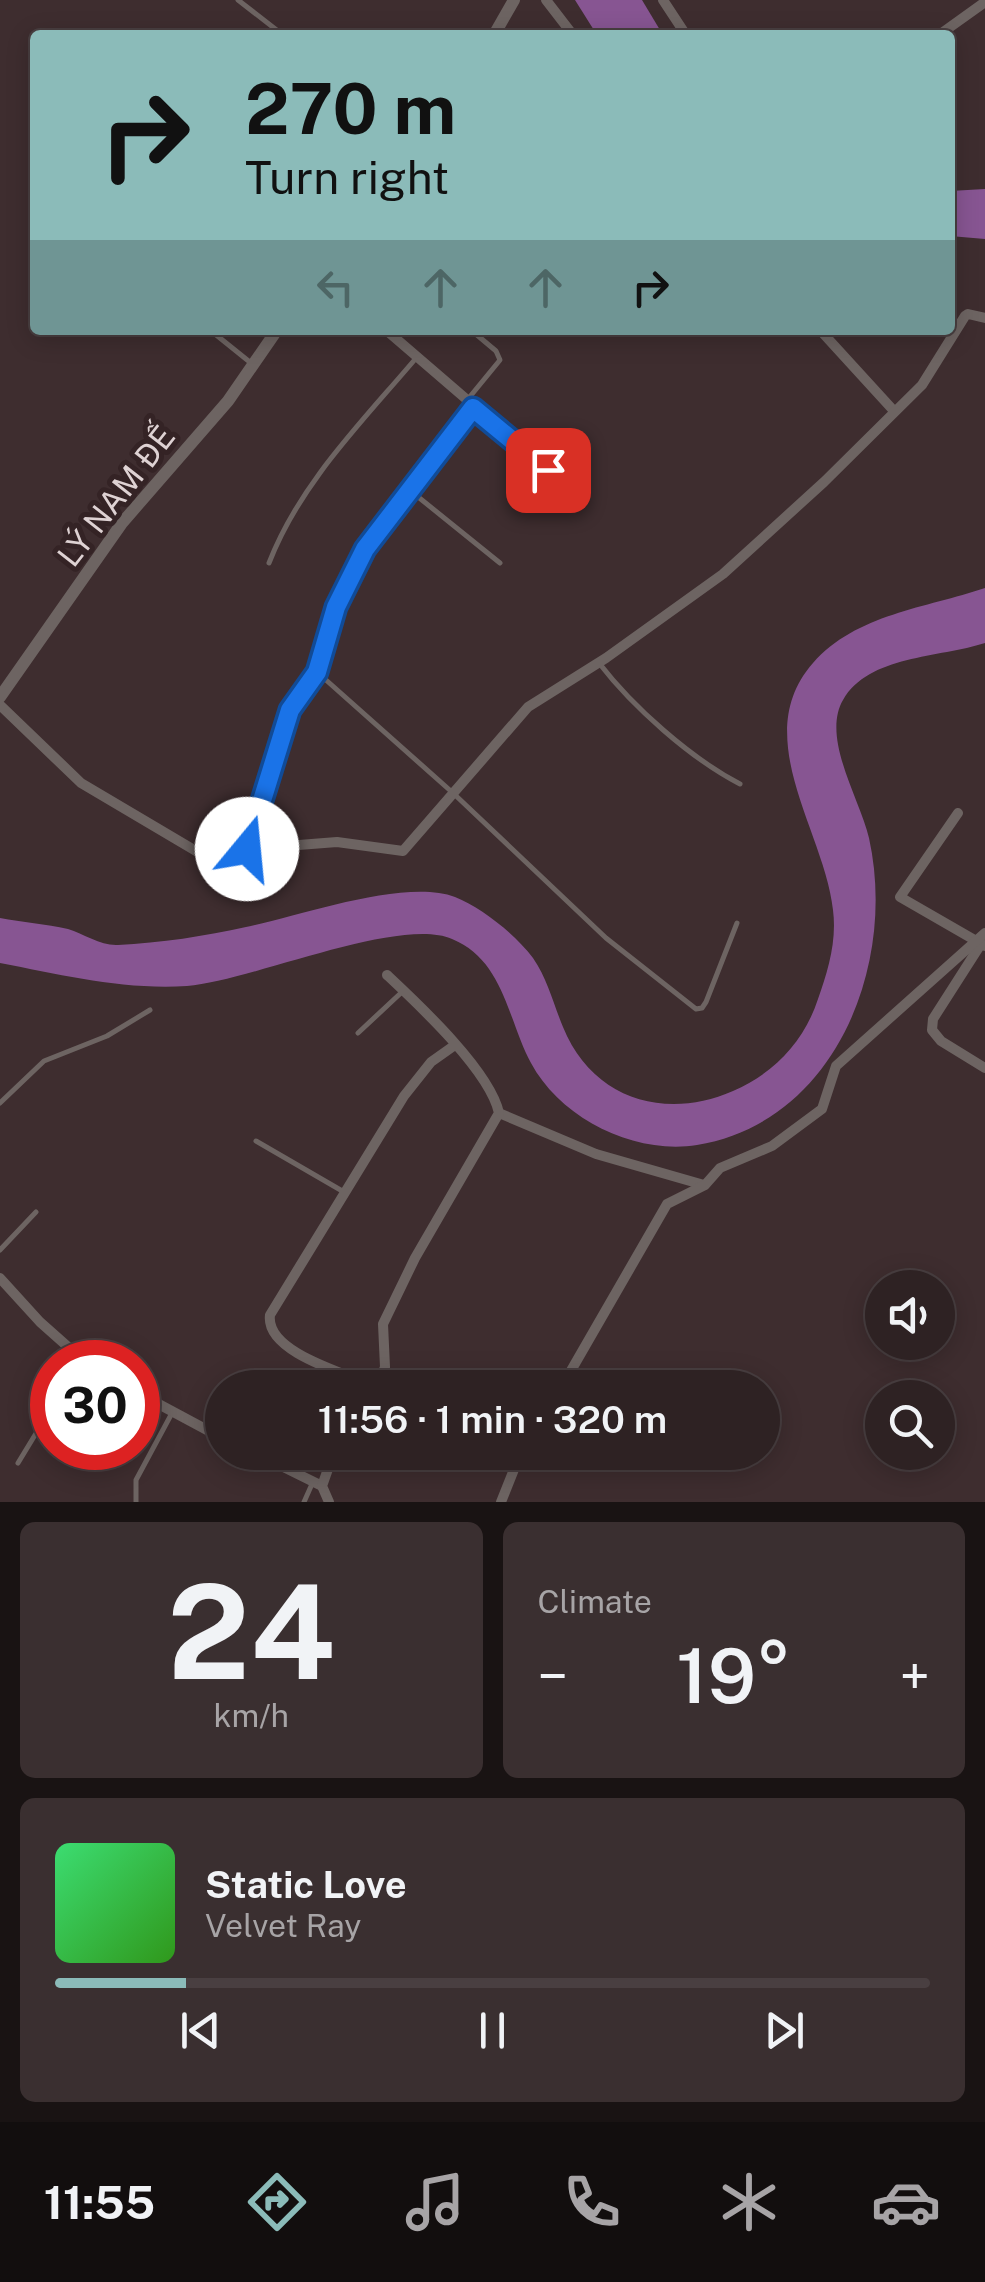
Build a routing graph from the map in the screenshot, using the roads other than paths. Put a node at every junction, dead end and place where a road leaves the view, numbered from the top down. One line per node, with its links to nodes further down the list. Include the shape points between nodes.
1 (238, 0): 6 (lane)
2 (514, 0): 7 (street)
3 (546, 0): 8 (street)
4 (663, 0): 9 (street)
5 (985, 2): 10 (street)
6 (277, 30)
7 (497, 30)
8 (569, 30)
9 (683, 30)
10 (945, 30)
11 (985, 318): 12 (street, via 968,314)
12 (955, 331)
13 (216, 335): 20 (lane)
14 (274, 335): 20 (street, LÝ NAM ĐẾ)
15 (391, 335): 19 (street)
16 (477, 335): 21 (lane, via 500,360)
17 (825, 335): 22 (street)
18 (952, 335): 22 (street, via 922,385)
19 (416, 358): 21 (street); 25 (lane, via 306,490)
20 (253, 365): 29 (street, LÝ NAM ĐẾ, via 131,512)
21 (469, 404): 23 (street); 24 (street)
22 (894, 411): 27 (street, via 722,574)
23 (410, 491): 26 (lane); 28 (street, via 365,549 336,607)
24 (573, 491)
25 (270, 563)
26 (500, 563)
27 (599, 663): 30 (lane, via 664,729); 31 (street, via 528,708)
28 (317, 672): 31 (lane); 33 (street, via 290,710)
29 (0, 701): 33 (street, via 81,784 206,856 225,858)
30 (740, 784)
31 (452, 792): 33 (street, via 403,851 337,842); 34 (lane, via 606,938 696,1009 706,1002)
32 (958, 814): 35 (street, via 900,897)
33 (247, 849)
34 (736, 923)
35 (982, 941): 41 (street, via 932,1030); 45 (street, via 836,1066 822,1109 772,1146 720,1168)
36 (386, 975): 37 (street)
37 (403, 991): 39 (lane); 40 (street)
38 (150, 1010): 42 (lane, via 44,1061)
39 (358, 1033)
40 (455, 1045): 43 (street, via 486,1083); 46 (street, via 404,1096)
41 (985, 1068)
42 (0, 1103)
43 (499, 1113): 45 (street, via 596,1154); 52 (street, via 383,1324)
44 (256, 1141): 46 (lane)
45 (705, 1185): 53 (street, via 667,1204)
46 (344, 1192): 51 (street, via 269,1324 290,1350)
47 (36, 1212): 48 (lane)
48 (0, 1250)
49 (0, 1278): 50 (street)
50 (61, 1340)
51 (337, 1370)
52 (384, 1370)
53 (571, 1370)
54 (160, 1406): 55 (street)
55 (172, 1413): 56 (street); 63 (lane, via 136,1480)
56 (205, 1430)
57 (30, 1443): 58 (lane)
58 (18, 1463)
59 (290, 1470): 62 (street)
60 (325, 1470): 62 (street)
61 (513, 1470): 66 (street)
62 (318, 1484): 64 (lane); 65 (street)
63 (136, 1502)
64 (304, 1502)
65 (329, 1502)
66 (501, 1502)

